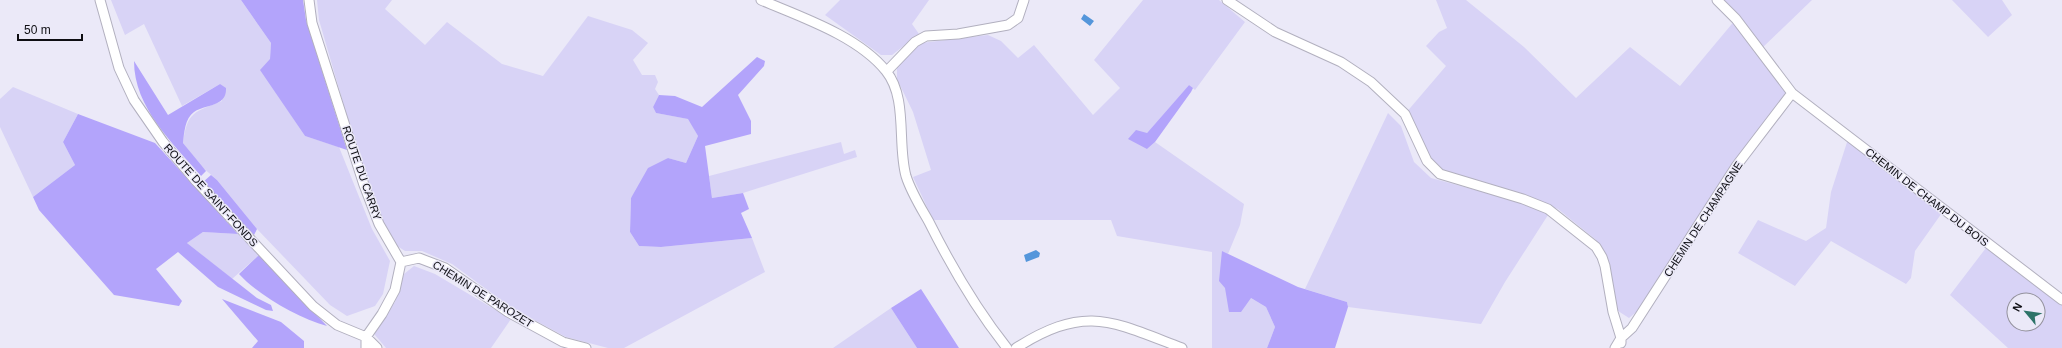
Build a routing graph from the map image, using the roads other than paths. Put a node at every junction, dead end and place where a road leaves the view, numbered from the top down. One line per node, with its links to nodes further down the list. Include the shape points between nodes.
1 (100, 0): 11 (street, ROUTE DE SAINT-FONDS, via 119,68 134,100 163,142 313,306 337,325)
2 (309, 0): 9 (street, ROUTE DU CARRY, via 312,23 364,185 379,224)
3 (761, 0): 7 (street, via 852,42)
4 (1024, 0): 7 (street, via 1018,18 1008,25 958,34 926,36 915,42)
5 (1227, 0): 12 (street, via 1275,32 1340,62 1372,82 1405,114 1427,161 1440,174 1524,199 1548,209 1596,247 1606,266 1613,312)
6 (1717, 0): 8 (street, CHEMIN DE CHAMP DU BOIS, via 1736,19)
7 (887, 72): 16 (street, via 899,103 902,157 907,177 950,263 990,328)
8 (1792, 93): 10 (street, CHEMIN DE CHAMP DU BOIS); 12 (street, CHEMIN DE CHAMPAGNE, via 1737,165 1632,328)
9 (401, 262): 11 (street, via 395,290); 15 (street, CHEMIN DE PAROZET, via 419,258 445,268 508,312 563,342)
10 (2062, 300)
11 (366, 337): 13 (street); 14 (street, ROUTE DE SAINT-FONDS)
12 (1621, 338): 19 (street); 20 (street)
13 (366, 348)
14 (377, 348)
15 (586, 348)
16 (1007, 348)
17 (1016, 348): 18 (street, via 1061,325 1086,320 1120,325)
18 (1182, 348)
19 (1615, 348)
20 (1621, 348)

